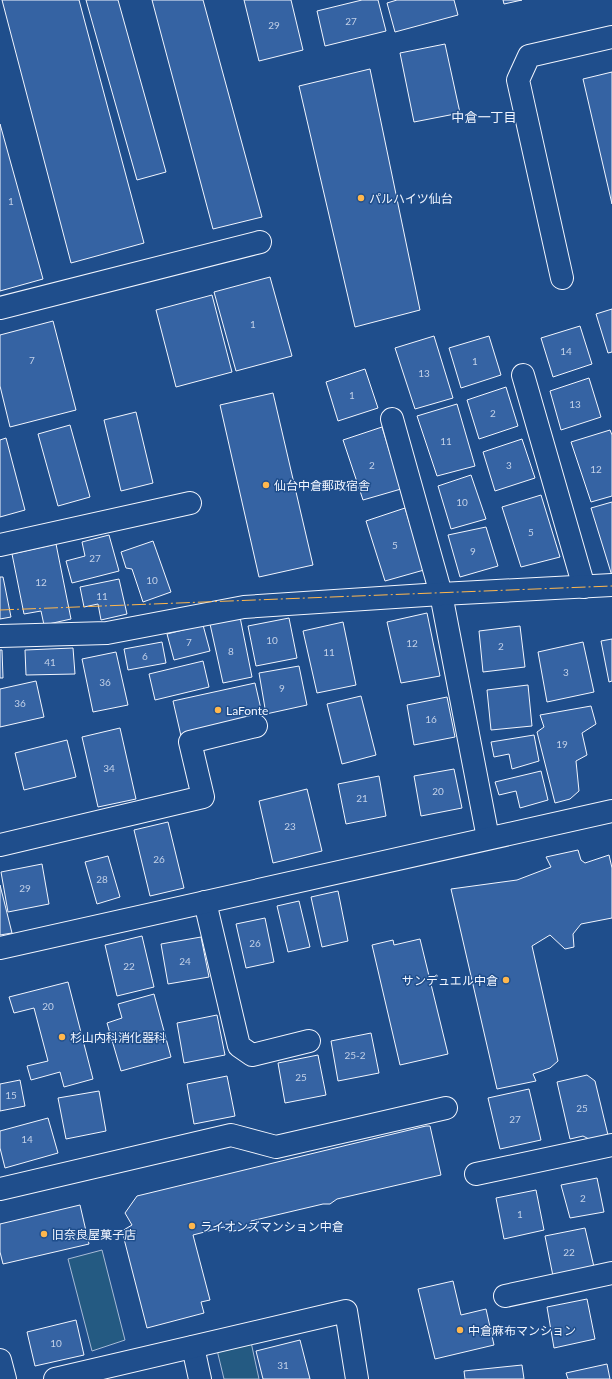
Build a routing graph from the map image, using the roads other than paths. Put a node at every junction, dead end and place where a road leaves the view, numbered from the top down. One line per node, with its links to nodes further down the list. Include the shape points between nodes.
1 (612, 37): 3 (street, via 529,56 518,80)
2 (260, 242): 4 (street)
3 (562, 278)
4 (0, 308)
5 (523, 375): 10 (street)
6 (392, 419): 11 (street)
7 (190, 503): 8 (street)
8 (0, 545)
9 (612, 585): 10 (street)
10 (584, 587): 11 (street)
11 (441, 594): 12 (street, via 244,607 108,633); 15 (street)
12 (0, 636)
13 (256, 726): 16 (street, via 190,742 203,797)
14 (612, 811): 15 (street)
15 (488, 838): 17 (street)
16 (0, 845)
17 (205, 902): 18 (street); 19 (street, via 239,1046 252,1055)
18 (0, 948)
19 (309, 1041)
20 (446, 1108): 23 (street, via 276,1147 231,1135)
21 (612, 1145): 22 (street)
22 (476, 1174)
23 (0, 1189)
24 (612, 1273): 25 (street)
25 (505, 1296)
26 (193, 1347): 29 (street); 30 (street); 31 (street, via 346,1311)
27 (0, 1360): 28 (street)
28 (5, 1379)
29 (54, 1379)
30 (200, 1379)
31 (357, 1379)

